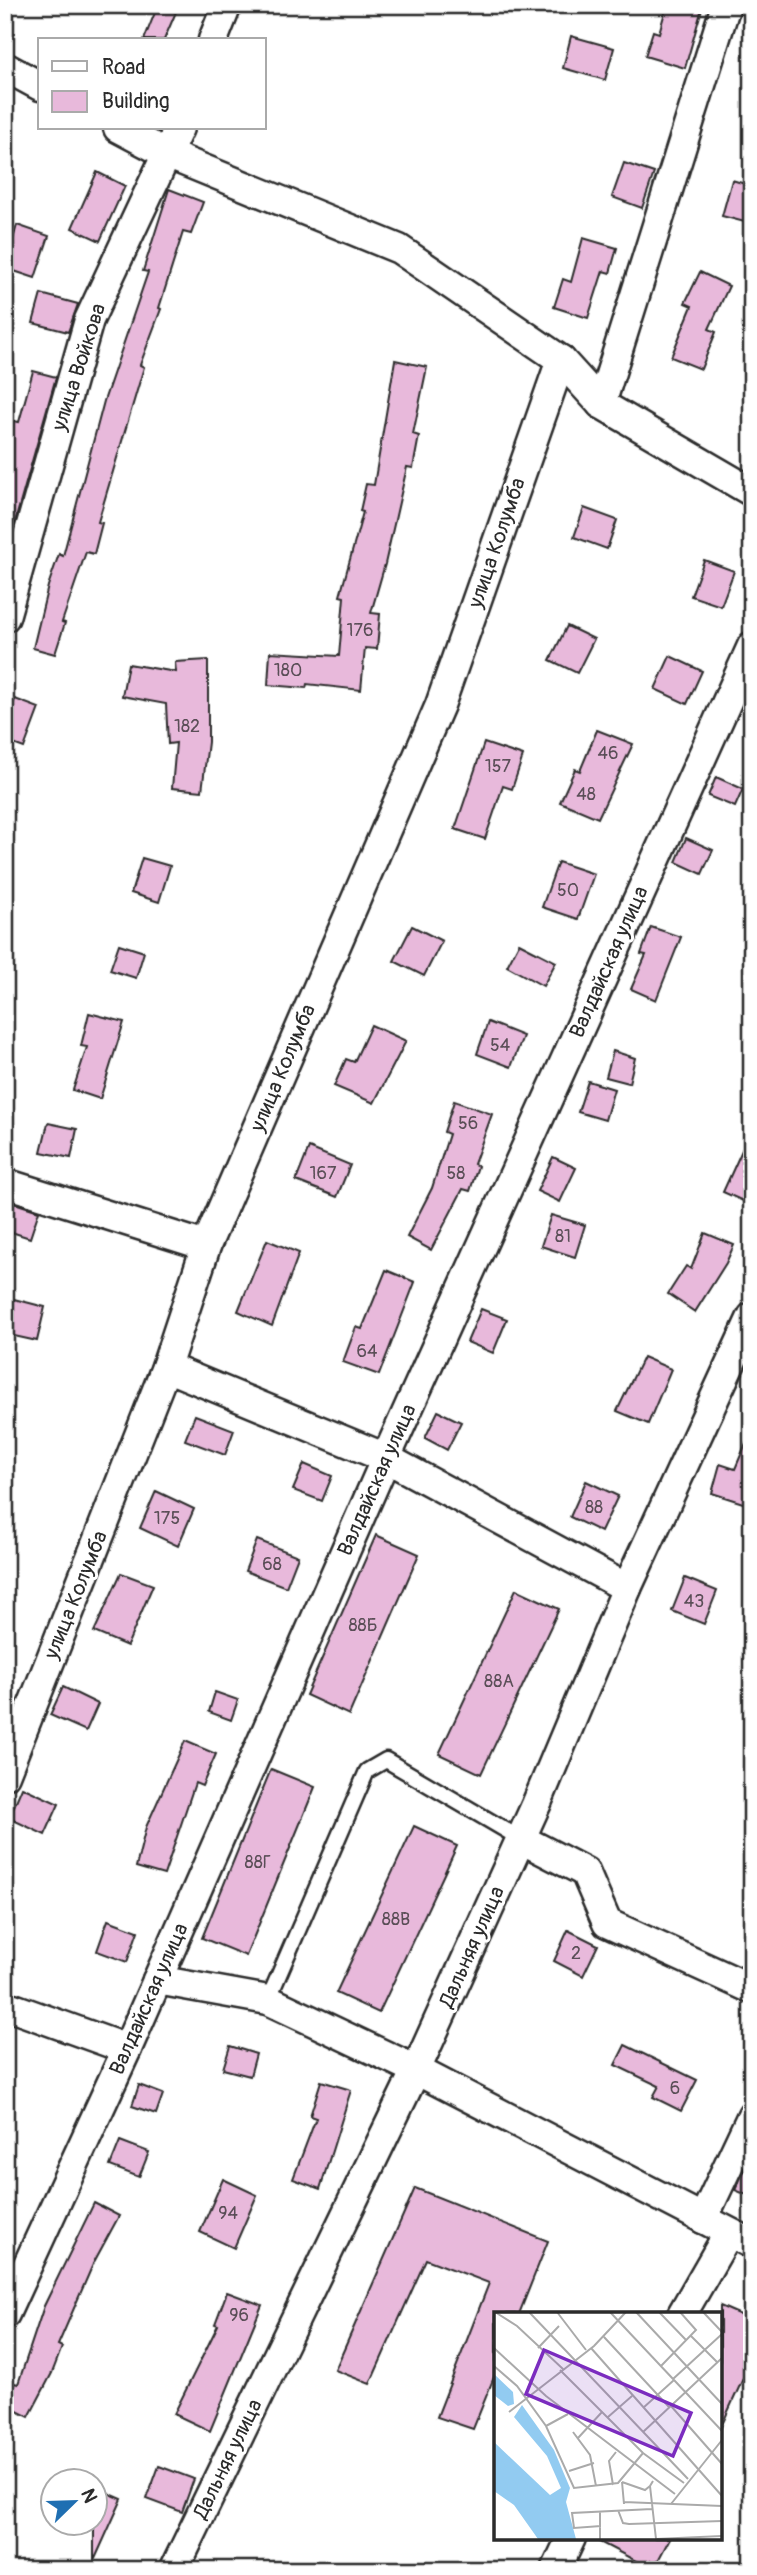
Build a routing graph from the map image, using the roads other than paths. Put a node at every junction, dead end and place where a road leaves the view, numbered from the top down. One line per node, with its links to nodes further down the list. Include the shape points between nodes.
1 (227, 5): 3 (street)
2 (726, 5): 10 (street)
3 (214, 38)
4 (5, 67): 5 (street)
5 (38, 85)
6 (122, 130): 8 (street)
7 (179, 130): 8 (street, улица Войкова)
8 (169, 155): 9 (street, via 399,249); 12 (street, улица Войкова, via 89,320)
9 (561, 360): 10 (street); 15 (street, улица Колумба, via 440,705)
10 (601, 404): 11 (street)
11 (752, 492)
12 (5, 617)
13 (752, 646): 18 (street, Валдайская улица)
14 (5, 1183): 15 (street)
15 (206, 1246): 17 (street, улица Колумба)
16 (752, 1317): 19 (street, Дальняя улица)
17 (166, 1367): 18 (street); 20 (street, улица Колумба)
18 (386, 1458): 19 (street); 22 (street, Валдайская улица)
19 (627, 1588): 21 (street, Дальняя улица)
20 (5, 1775)
21 (521, 1839): 23 (street, via 585,1872 607,1923); 24 (lane, via 386,1760 367,1771); 27 (street, Дальняя улица)
22 (158, 1980): 24 (street); 26 (street, Валдайская улица)
23 (752, 1989)
24 (268, 2000): 27 (street)
25 (5, 2005): 26 (street)
26 (127, 2049): 32 (street, Валдайская улица)
27 (416, 2070): 29 (street); 34 (street, Дальняя улица)
28 (752, 2115): 29 (street)
29 (703, 2219): 30 (street)
30 (740, 2239): 31 (street)
31 (684, 2312)
32 (5, 2314)
33 (570, 2540): 35 (street)
34 (174, 2570)
35 (556, 2570)

